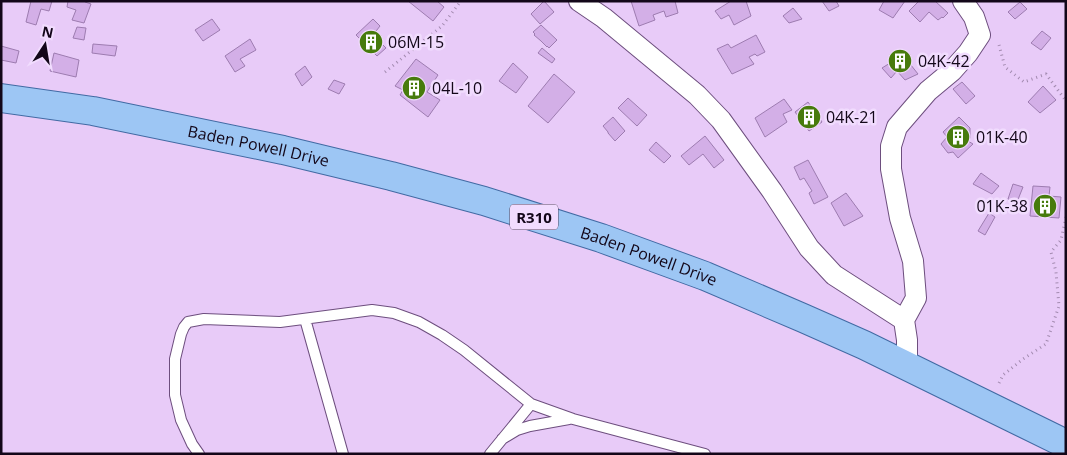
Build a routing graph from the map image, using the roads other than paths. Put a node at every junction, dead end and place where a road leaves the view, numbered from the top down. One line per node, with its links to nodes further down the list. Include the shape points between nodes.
1 (579, 1): 5 (street, via 690,89 721,120 809,248 834,275)
2 (969, 9): 5 (street, via 980,35 952,71 928,90 897,127 891,146 891,169 912,261 916,298)
3 (1, 98): 6 (main road, Baden Powell Drive / R310, via 93,111 264,146 484,201 706,276)
4 (305, 319): 7 (lane, via 372,310 394,313 419,322 464,350); 11 (lane, via 271,322 204,319 188,322 184,327 175,359 175,395 181,420); 12 (lane)
5 (904, 320): 6 (street)
6 (907, 367): 10 (main road, Baden Powell Drive / R310)
7 (531, 404): 8 (lane); 9 (lane)
8 (573, 419): 9 (lane, via 530,426); 14 (lane)
9 (502, 439): 13 (lane)
10 (1066, 444)
11 (199, 454)
12 (343, 454)
13 (490, 454)
14 (705, 454)

